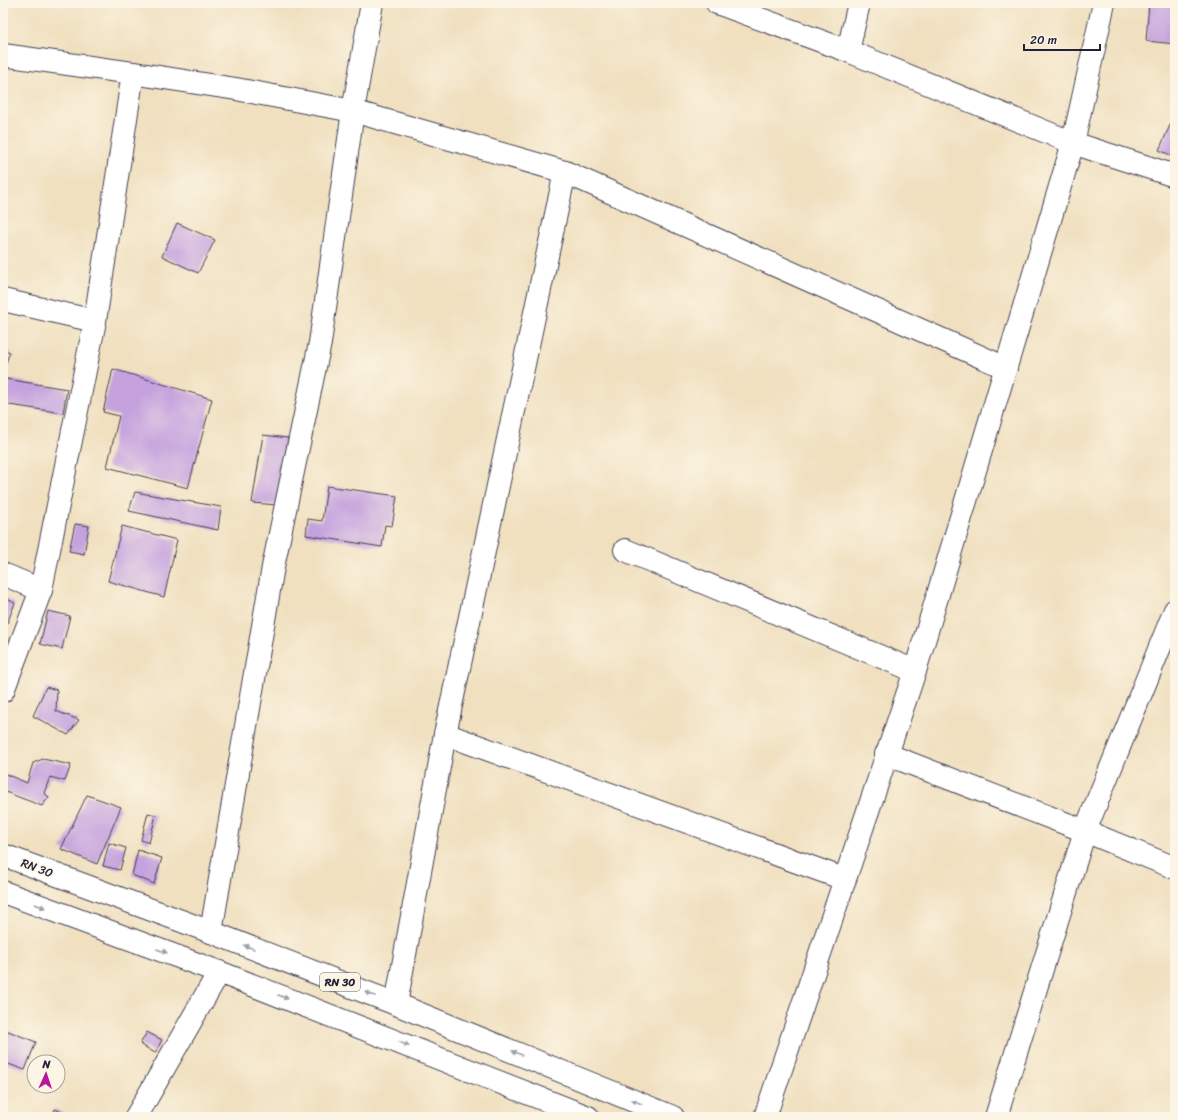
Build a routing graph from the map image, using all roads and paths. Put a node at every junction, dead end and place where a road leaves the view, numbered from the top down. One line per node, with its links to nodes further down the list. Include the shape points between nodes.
1 (372, 3): 8 (street)
2 (717, 3): 5 (street)
3 (859, 3): 5 (street)
4 (1104, 3): 9 (street)
5 (848, 50): 9 (street)
6 (3, 55): 7 (street)
7 (133, 73): 8 (street); 13 (street)
8 (353, 111): 10 (street); 28 (street, via 320,343 273,567)
9 (1073, 143): 11 (street); 14 (street)
10 (565, 172): 14 (street); 21 (street)
11 (1175, 176)
12 (3, 300): 13 (street)
13 (95, 321): 17 (street)
14 (1006, 368): 19 (street)
15 (625, 550): 19 (street)
16 (3, 574): 17 (street)
17 (41, 590): 20 (street)
18 (1174, 614): 23 (street)
19 (915, 671): 22 (street)
20 (3, 691)
21 (445, 734): 26 (street); 30 (street)
22 (886, 754): 23 (street); 26 (street)
23 (1085, 831): 25 (street); 35 (street)
24 (3, 855): 28 (street, RN 30 / RN 30)
25 (1175, 868)
26 (844, 879): 34 (street)
27 (3, 892): 29 (street, one-way to 29)
28 (211, 932): 30 (street, RN 30 / RN 30, one-way to 28)
29 (219, 972): 31 (street); 32 (street, one-way to 32)
30 (396, 1004): 33 (street, RN 30 / RN 30, one-way to 30)
31 (136, 1117)
32 (588, 1117)
33 (673, 1117)
34 (765, 1117)
35 (996, 1117)

